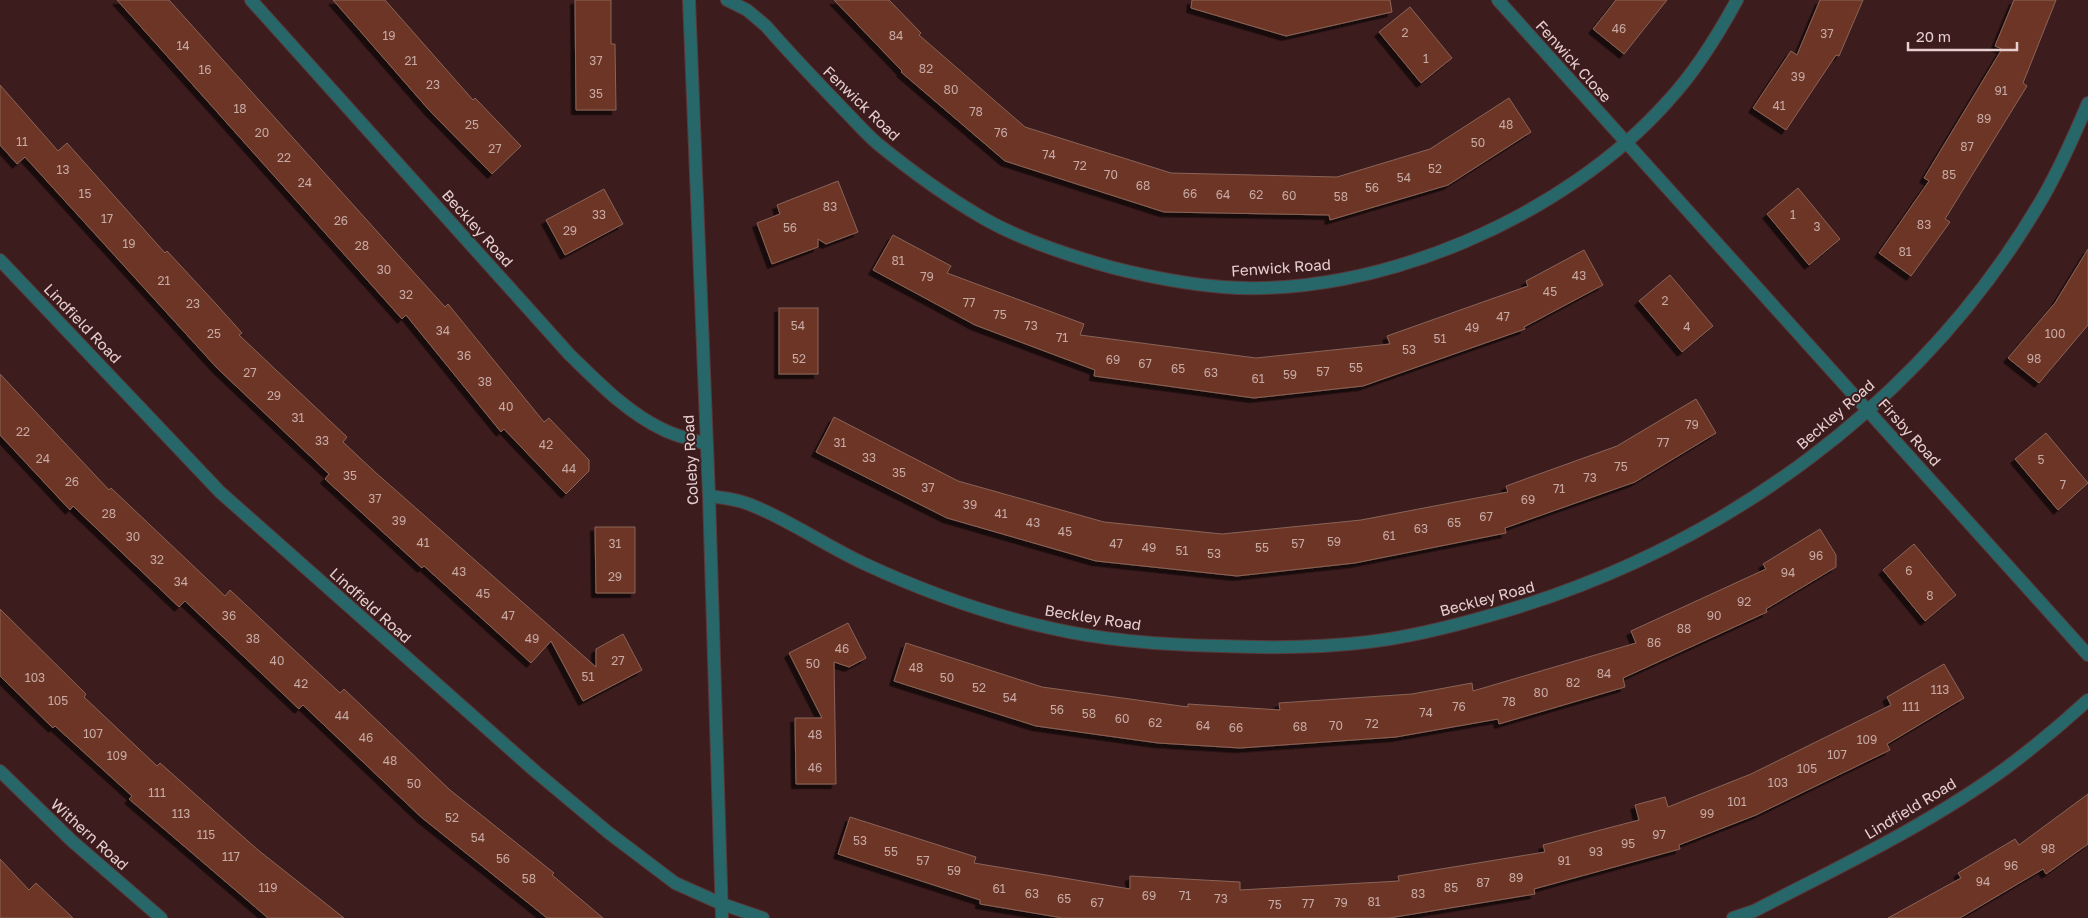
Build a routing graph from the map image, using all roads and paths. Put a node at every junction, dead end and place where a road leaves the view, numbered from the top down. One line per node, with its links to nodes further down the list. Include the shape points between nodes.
1 (251, 0): 10 (street, Beckley Road, via 569,354 639,415 662,430)
2 (689, 0): 10 (street, Coleby Road)
3 (727, 0): 7 (street, Fenwick Road, via 747,10 766,26 877,143 985,220 1084,260 1173,281 1225,287 1283,286 1386,269 1448,248 1519,215 1570,184)
4 (1498, 0): 7 (street, Fenwick Close)
5 (1737, 0): 7 (street, Fenwick Road, via 1689,75 1668,102)
6 (2088, 103): 9 (street, Beckley Road, via 2041,201 2002,260 1963,312)
7 (1626, 143): 9 (street, Firsby Road)
8 (0, 260): 15 (street, Lindfield Road, via 220,492 372,629 610,833 675,883)
9 (1868, 410): 11 (street, Beckley Road, via 1818,452 1746,504 1651,556 1527,605 1465,622 1368,642 1256,648 1177,645 1104,638 1049,628 939,594 864,564 756,507); 12 (street, Firsby Road)
10 (706, 444): 11 (street, Coleby Road)
11 (709, 496): 15 (street, Coleby Road)
12 (2088, 656)
13 (2088, 700): 16 (street, Lindfield Road, via 2005,769 1965,795)
14 (0, 771): 17 (street, Withern Road, via 72,841)
15 (722, 904): 18 (street, Coleby Road); 19 (street, Lindfield Road)
16 (1755, 914): 20 (street, Lindfield Road)
17 (162, 918)
18 (722, 918)
19 (763, 918)
20 (1733, 918)

